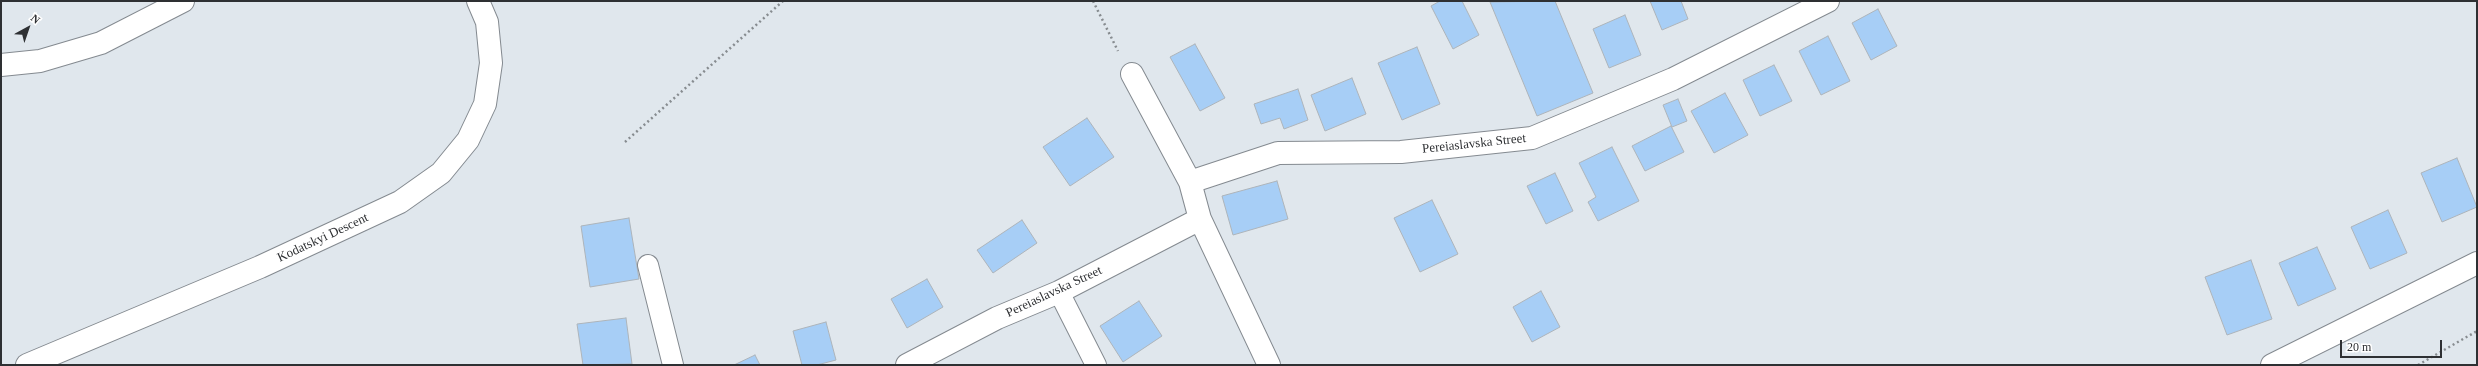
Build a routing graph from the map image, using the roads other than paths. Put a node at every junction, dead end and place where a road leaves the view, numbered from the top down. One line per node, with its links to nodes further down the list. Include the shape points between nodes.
1 (183, 1): 4 (street, via 101,43 40,61)
2 (478, 1): 11 (street, Kodatskyi Descent, via 487,22 491,63 485,104 468,140 441,173 393,205 260,267)
3 (1828, 1): 6 (street, Pereiaslavska Street, via 1673,79 1532,138 1401,152 1278,153)
4 (1, 65)
5 (1132, 74): 6 (street)
6 (1190, 182): 7 (street)
7 (1200, 219): 10 (street, Pereiaslavska Street); 15 (street)
8 (2477, 263): 16 (street)
9 (648, 265): 12 (lane)
10 (1059, 292): 13 (street, Pereiaslavska Street, via 997,318); 14 (lane)
11 (27, 365)
12 (673, 365)
13 (907, 365)
14 (1096, 365)
15 (1269, 365)
16 (2272, 365)

